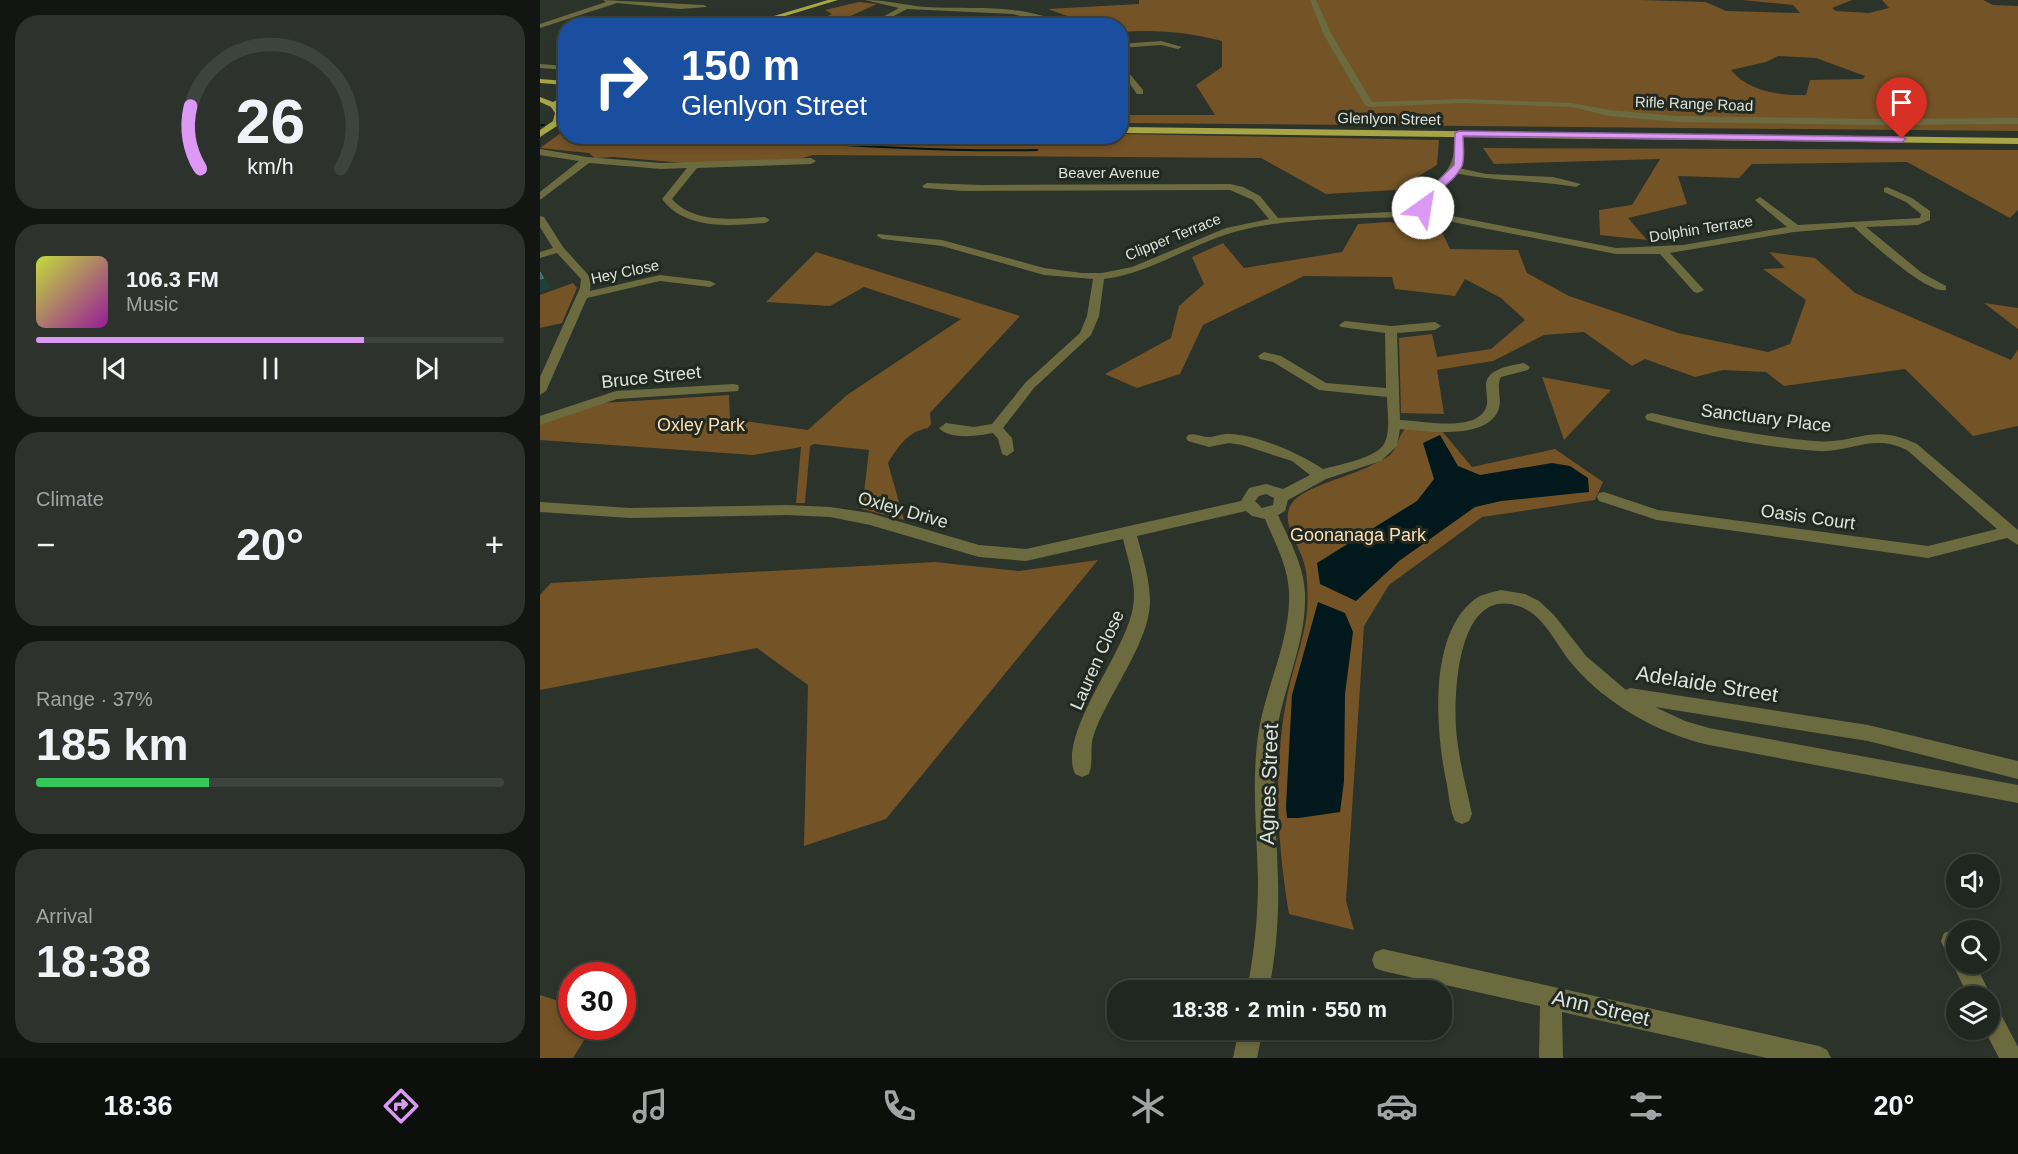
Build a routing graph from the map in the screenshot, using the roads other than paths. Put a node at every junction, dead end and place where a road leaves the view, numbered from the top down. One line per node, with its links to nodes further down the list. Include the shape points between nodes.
1 (606, 0): 2 (street)
2 (618, 0): 6 (street); 8 (street)
3 (868, 0): 7 (street)
4 (1313, 0): 27 (street, Rifle Range Road, via 1328,35 1369,105 1572,105 1677,119)
5 (838, 1): 9 (main road); 10 (main road)
6 (704, 7)
7 (905, 7): 11 (street); 12 (street, via 1010,10)
8 (564, 18)
9 (773, 18)
10 (786, 18)
11 (884, 18)
12 (1043, 18)
13 (558, 20): 14 (street)
14 (540, 26): 15 (street)
15 (555, 29)
16 (1128, 45): 17 (street, via 1161,43)
17 (1178, 47)
18 (540, 66): 19 (street)
19 (558, 68)
20 (1128, 75): 23 (street)
21 (540, 81): 22 (main road)
22 (558, 82)
23 (1140, 92)
24 (540, 99): 25 (main road)
25 (558, 111)
26 (558, 119): 31 (main road)
27 (2018, 121)
28 (1128, 130): 30 (main road, Glenlyon Street)
29 (558, 132): 33 (main road)
30 (1459, 133): 32 (main road, Glenlyon Street); 38 (street)
31 (540, 134)
32 (2018, 141)
33 (540, 142)
34 (540, 152): 35 (street)
35 (587, 160): 37 (street); 42 (street)
36 (811, 161): 37 (street)
37 (693, 166): 48 (street, via 667,199 675,209 687,216 744,222)
38 (1455, 170): 39 (street, via 1486,177); 44 (street, via 1425,197)
39 (1576, 184)
40 (927, 186): 49 (street, Beaver Avenue, via 997,190 1070,186 1225,187 1252,194 1271,212)
41 (1887, 190): 50 (street, Dolphin Terrace, via 1910,200 1926,213 1925,220)
42 (540, 197)
43 (1760, 200): 51 (street)
44 (1419, 208): 45 (street, Dolphin Terrace); 46 (street, via 1409,210)
45 (1432, 215): 46 (street); 54 (street, Dolphin Terrace, via 1616,250)
46 (1415, 218): 49 (street, Clipper Terrace)
47 (540, 219): 53 (street)
48 (765, 220)
49 (1275, 222): 56 (street, Clipper Terrace, via 1227,231 1152,264)
50 (1858, 226): 51 (street, Dolphin Terrace); 58 (street, via 1918,275)
51 (1796, 229): 54 (street, Dolphin Terrace)
52 (882, 236): 56 (street, Clipper Terrace, via 941,242 1055,274)
53 (559, 249): 55 (street); 60 (street, via 586,278)
54 (1664, 252): 59 (street)
55 (540, 255)
56 (1099, 276): 74 (street, via 1093,316 1085,335 1030,385)
57 (710, 284): 60 (street, Hey Close, via 660,278)
58 (1942, 288)
59 (1698, 290)
60 (582, 296): 65 (street)
61 (1345, 325): 63 (street)
62 (1435, 326): 63 (street)
63 (1391, 330): 69 (street)
64 (1264, 356): 69 (street, via 1277,359 1323,387)
65 (546, 366): 68 (street)
66 (1524, 367): 72 (street, via 1505,368 1493,376 1493,408 1475,424)
67 (733, 388): 71 (street, Bruce Street, via 616,394)
68 (540, 392)
69 (1392, 393): 72 (street)
70 (1652, 417): 83 (street, Sanctuary Place, via 1717,434 1816,446 1830,447 1875,436 1896,438 1912,447)
71 (540, 421)
72 (1395, 424): 77 (street, via 1393,439 1384,453)
73 (946, 428): 74 (street, via 974,432)
74 (996, 428): 76 (street, via 1005,438)
75 (1193, 438): 77 (street, via 1209,442 1237,439 1297,458)
76 (1007, 451)
77 (1321, 475): 80 (street)
78 (1604, 497): 83 (street, Oasis Court, via 1657,516 1928,552)
79 (1249, 505): 80 (street, via 1257,512); 80 (street, via 1250,496 1260,489 1273,490); 82 (street, Oxley Drive)
80 (1276, 505): 90 (street, Agnes Street, via 1294,571 1298,603 1268,725 1264,816 1268,882 1265,958)
81 (542, 509): 82 (street, Oxley Drive, via 630,513 830,512 870,519 979,551 1026,555)
82 (1129, 532): 85 (street, Lauren Close, via 1143,594 1140,617 1084,735)
83 (2013, 536)
84 (1618, 693): 86 (street, Adelaide Street, via 1868,733); 87 (street, Adelaide Street, via 1698,734); 88 (street, via 1593,674 1534,606 1512,597 1489,598 1479,603 1458,637 1446,690 1447,731)
85 (1082, 768)
86 (2018, 770)
87 (2018, 794)
88 (1462, 814)
89 (1383, 960): 91 (street, Ann Street)
90 (1260, 980)
91 (1551, 997): 95 (street); 96 (street, Ann Street)
92 (2000, 1036): 97 (street)
93 (1249, 1040): 94 (street)
94 (1245, 1058)
95 (1551, 1058)
96 (1820, 1058)
97 (2011, 1058)

